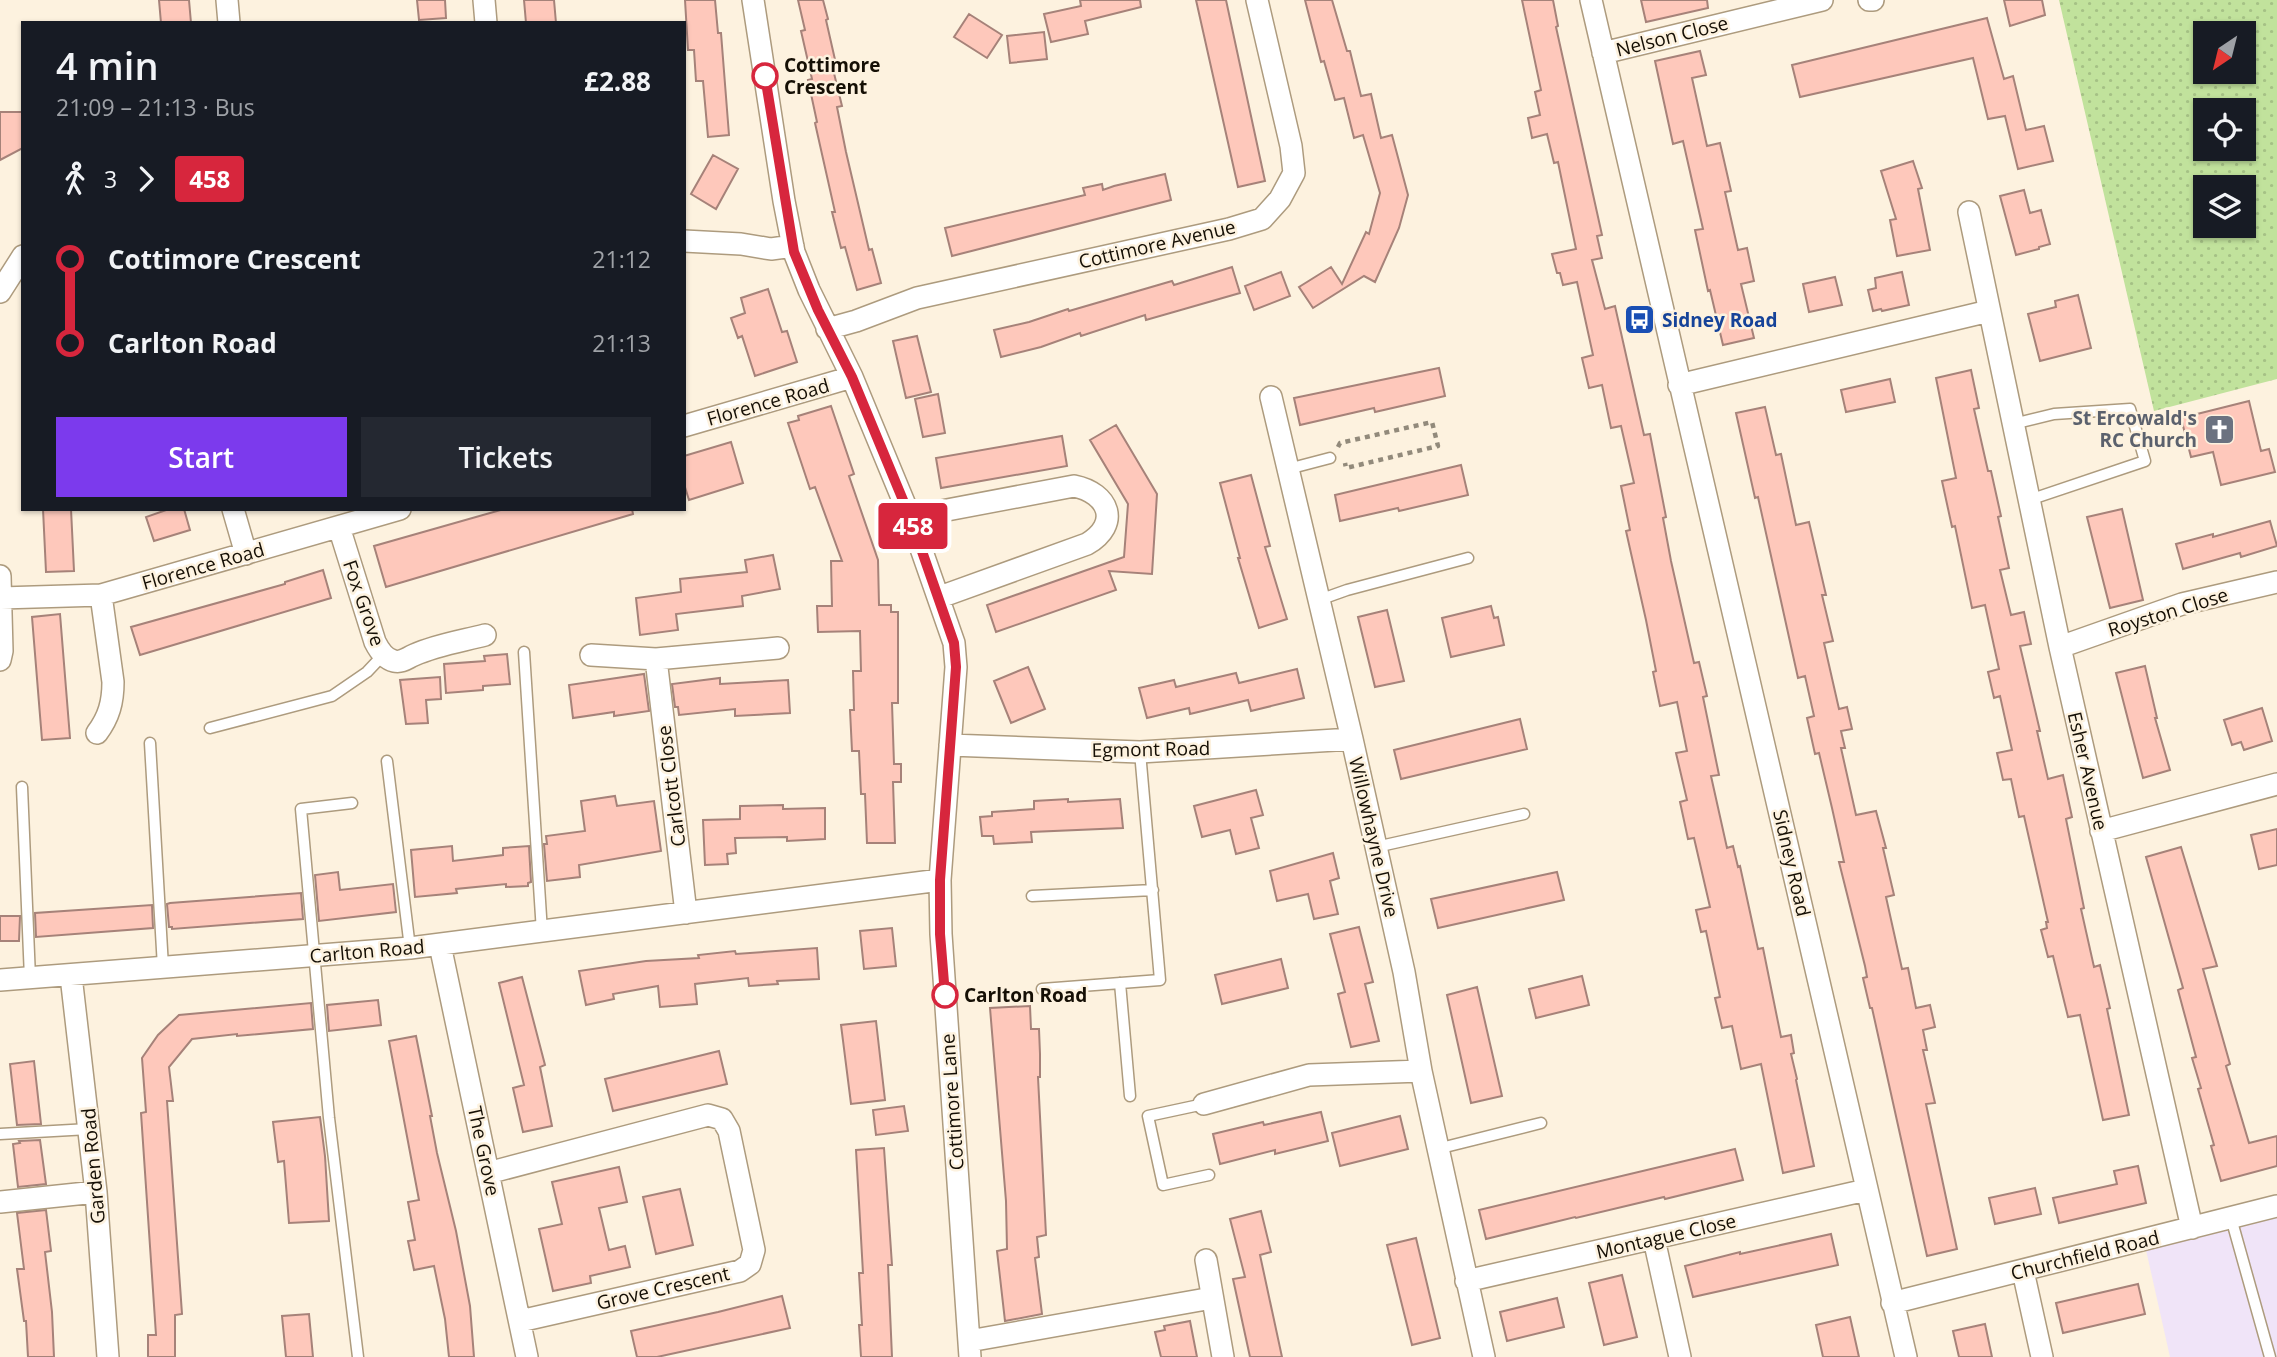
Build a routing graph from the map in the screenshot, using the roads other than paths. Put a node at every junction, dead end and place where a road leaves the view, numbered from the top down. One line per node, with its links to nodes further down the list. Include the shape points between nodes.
1 (227, 0): 7 (street)
2 (484, 0): 8 (street)
3 (753, 0): 12 (street, Cottimore Lane)
4 (1257, 0): 16 (street, Cottimore Avenue, via 1294,173 1262,219 917,298)
5 (1591, 0): 9 (street, Sidney Road)
6 (1822, 0): 9 (street, Nelson Close)
7 (229, 21)
8 (486, 21)
9 (1603, 53): 18 (street, Sidney Road)
10 (1969, 212): 15 (street, Esher Avenue)
11 (686, 241): 12 (street, via 771,249)
12 (793, 246): 16 (street, Cottimore Lane)
13 (21, 259): 14 (street)
14 (0, 292)
15 (1989, 311): 18 (street); 20 (street, Esher Avenue)
16 (827, 329): 17 (street, Cottimore Lane)
17 (852, 377): 21 (street, Florence Road); 27 (street, Cottimore Lane)
18 (1679, 385): 81 (street, Sidney Road)
19 (1271, 397): 23 (street, Willowhayne Drive)
20 (2013, 424): 24 (street, Esher Avenue); 24 (lane, via 2054,414 2130,409 2146,461)
21 (686, 425)
22 (1330, 458): 23 (lane)
23 (1288, 469): 36 (street, Willowhayne Drive)
24 (2029, 500): 38 (street, Esher Avenue)
25 (234, 511): 29 (street)
26 (393, 511): 28 (street, Florence Road)
27 (910, 517): 34 (street, Cottimore Lane); 34 (street, via 1074,486 1093,493 1107,510 1102,530 1087,544)
28 (338, 527): 29 (street, Florence Road); 41 (street, Fox Grove)
29 (246, 554): 33 (street, Florence Road)
30 (1468, 558): 36 (lane)
31 (0, 576): 35 (street)
32 (2277, 582): 38 (street, Royston Close, via 2182,604)
33 (101, 595): 35 (street, Florence Road); 46 (street, via 113,696)
34 (940, 597): 49 (street, Cottimore Lane, via 956,667)
35 (1, 598): 44 (street)
36 (1319, 600): 47 (street, Willowhayne Drive)
37 (485, 635): 41 (street, Fox Grove, via 397,662)
38 (2060, 647): 56 (street, Esher Avenue)
39 (778, 648): 43 (street)
40 (524, 652): 62 (lane)
41 (383, 655): 45 (lane, via 367,673 332,696)
42 (591, 655): 43 (street)
43 (656, 659): 61 (street, Carlcott Close)
44 (0, 660)
45 (210, 728)
46 (97, 733)
47 (1352, 739): 50 (street, Egmont Road); 57 (street, Willowhayne Drive)
48 (150, 743): 66 (lane)
49 (950, 745): 50 (street, Egmont Road); 58 (street, Cottimore Lane)
50 (1140, 752): 59 (lane)
51 (387, 761): 64 (lane)
52 (2277, 784): 56 (street)
53 (22, 787): 68 (lane)
54 (352, 803): 65 (lane, via 301,809)
55 (1524, 814): 57 (lane)
56 (2101, 831): 86 (street, Esher Avenue)
57 (1376, 846): 72 (street, Willowhayne Drive)
58 (940, 880): 61 (street, Carlton Road); 94 (street, Cottimore Lane)
59 (1153, 890): 60 (lane); 70 (lane, via 1160,980)
60 (1032, 896)
61 (686, 913): 62 (street, Carlton Road)
62 (542, 932): 63 (street, Carlton Road)
63 (440, 945): 64 (street, Carlton Road); 79 (street, The Grove)
64 (410, 948): 65 (street, Carlton Road)
65 (313, 956): 66 (street, Carlton Road); 96 (lane)
66 (163, 967): 67 (street, Carlton Road)
67 (71, 976): 68 (street, Carlton Road); 76 (street, Garden Road)
68 (30, 978): 69 (street, Carlton Road)
69 (0, 980)
70 (1120, 983): 71 (lane); 73 (lane)
71 (1042, 989)
72 (1421, 1071): 74 (street, via 1309,1076); 78 (street, Willowhayne Drive)
73 (1130, 1096)
74 (1204, 1104): 80 (lane, via 1148,1116 1163,1185)
75 (1541, 1123): 78 (lane)
76 (89, 1129): 77 (lane); 82 (street, Garden Road)
77 (0, 1135)
78 (1437, 1149): 90 (street, Willowhayne Drive)
79 (488, 1173): 93 (street, The Grove); 93 (street, Grove Crescent, via 708,1115 722,1119 729,1131 754,1250 750,1264 740,1271)
80 (1209, 1175)
81 (1866, 1190): 87 (street, Montague Close); 92 (street, Sidney Road)
82 (96, 1192): 83 (street); 95 (street, Garden Road)
83 (0, 1202)
84 (2277, 1206): 85 (street, Churchfield Road)
85 (2231, 1219): 86 (street, Churchfield Road); 103 (lane)
86 (2192, 1228): 89 (street, Churchfield Road)
87 (1654, 1239): 90 (street, Montague Close); 100 (street)
88 (1206, 1260): 91 (street)
89 (2023, 1270): 92 (street, Churchfield Road); 102 (street)
90 (1466, 1280): 99 (street, Willowhayne Drive)
91 (1212, 1298): 94 (street); 98 (street)
92 (1892, 1303): 101 (street, Sidney Road)
93 (520, 1321): 97 (street, The Grove)
94 (969, 1349)
95 (108, 1357)
96 (358, 1357)
97 (527, 1357)
98 (1223, 1357)
99 (1484, 1357)
100 (1681, 1357)
101 (1906, 1357)
102 (2042, 1357)
103 (2270, 1357)

